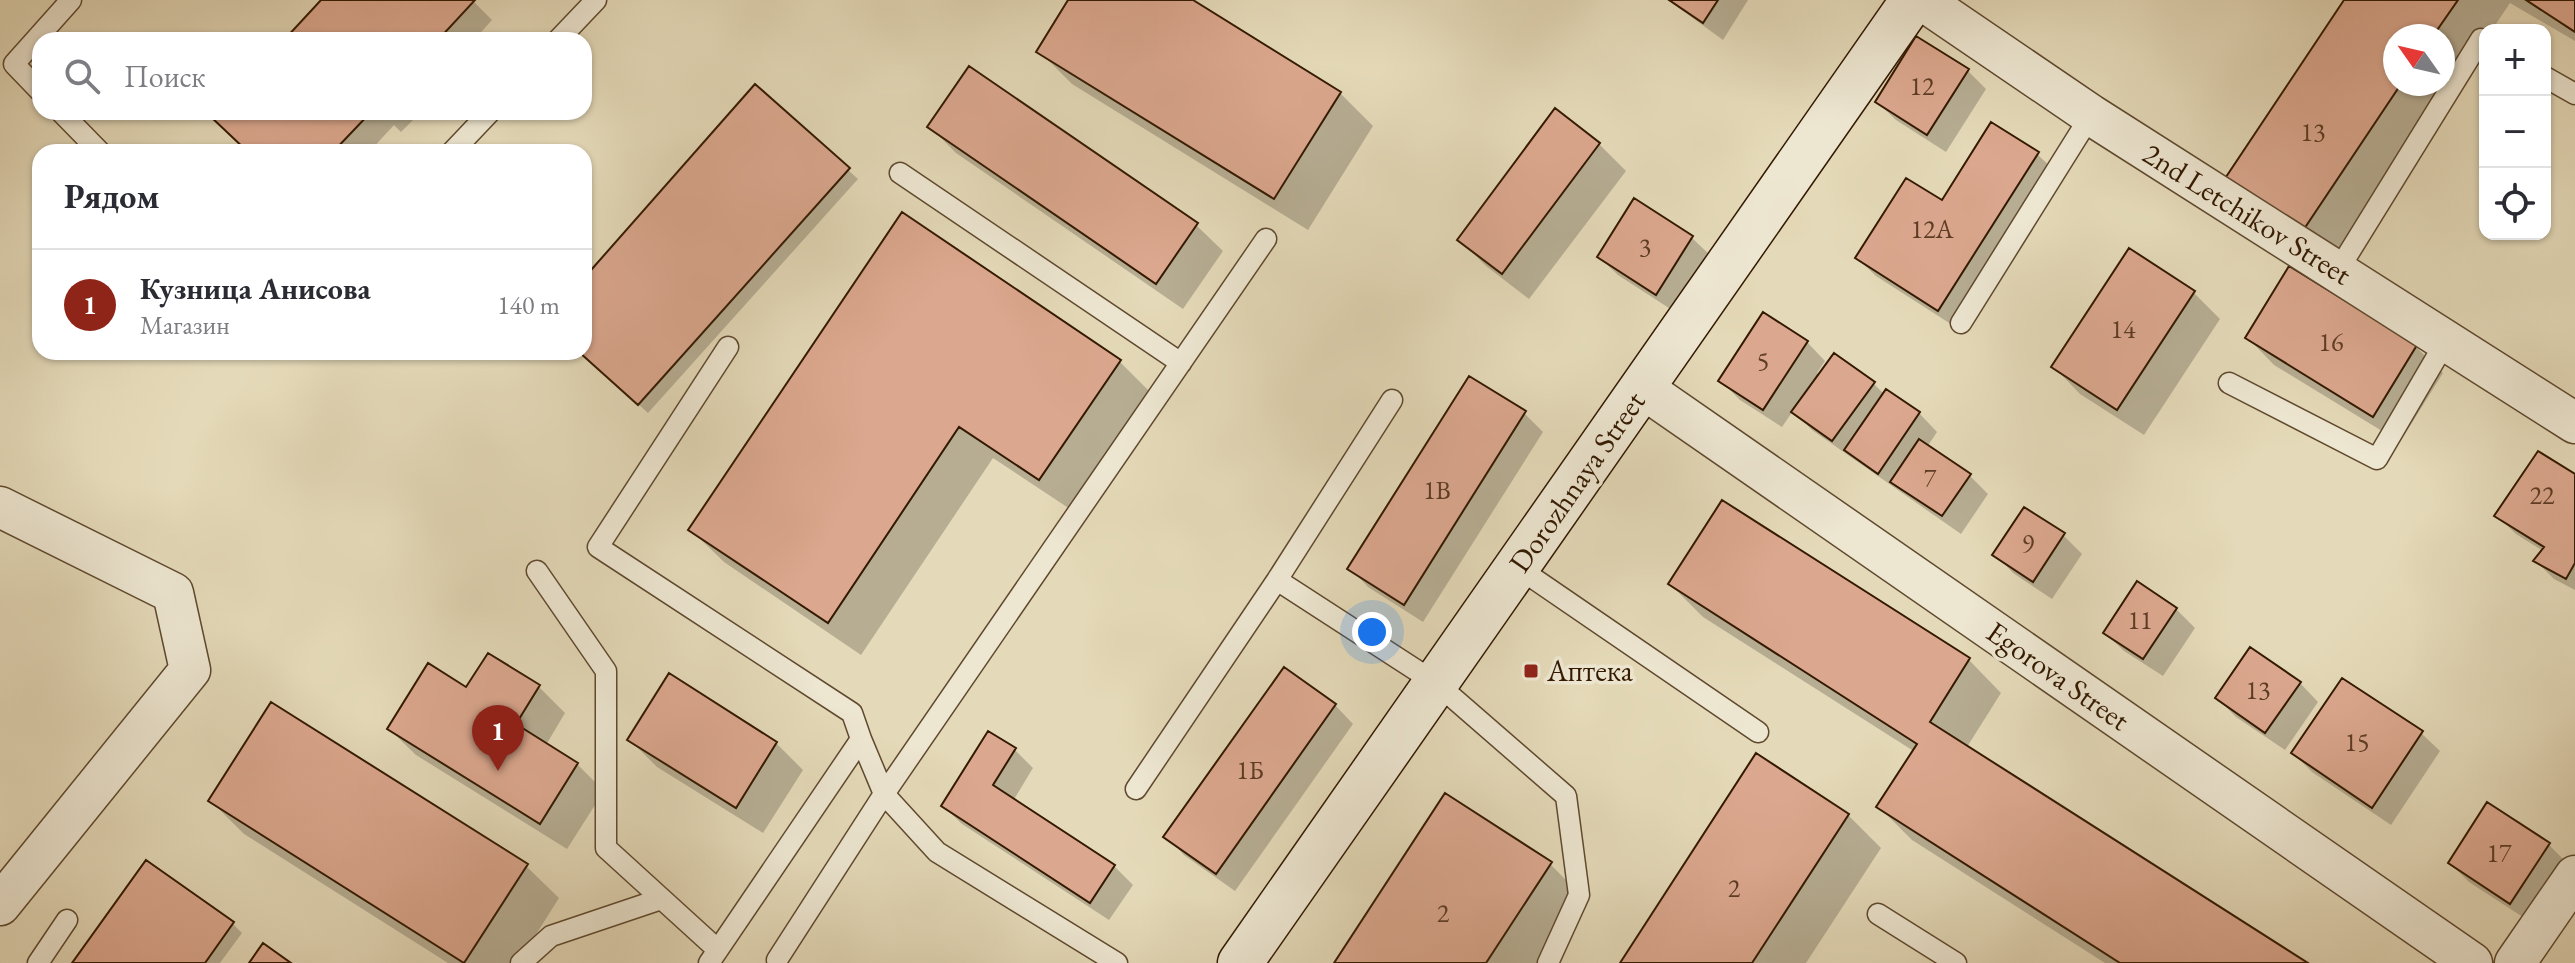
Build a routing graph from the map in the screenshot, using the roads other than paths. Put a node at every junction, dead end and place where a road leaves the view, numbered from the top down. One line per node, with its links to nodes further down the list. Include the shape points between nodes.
1 (71, 0): 5 (lane)
2 (596, 0): 6 (lane)
3 (1913, 0): 25 (main road, Dorozhnaya Street)
4 (1922, 0): 12 (street, 2nd Letchikov Street)
5 (42, 32)
6 (566, 32)
7 (2479, 42): 19 (lane)
8 (32, 44): 10 (lane, via 14,64)
9 (2551, 80): 11 (lane)
10 (32, 83)
11 (2575, 94)
12 (2091, 115): 19 (street, 2nd Letchikov Street); 20 (lane)
13 (69, 120): 15 (lane)
14 (482, 120): 16 (lane)
15 (92, 144)
16 (460, 144)
17 (900, 173): 23 (lane)
18 (1266, 239): 23 (lane)
19 (2337, 272): 21 (street, 2nd Letchikov Street)
20 (1961, 323)
21 (2446, 341): 24 (lane, via 2377,459); 27 (street, 2nd Letchikov Street)
22 (728, 347): 34 (lane, via 598,547 852,713)
23 (1181, 363): 36 (lane)
24 (2229, 383)
25 (1644, 389): 29 (main road, Dorozhnaya Street); 50 (street, Egorova Street)
26 (1392, 400): 31 (lane)
27 (2575, 423)
28 (0, 507): 39 (street, via 173,593 190,670)
29 (1517, 567): 32 (main road, Dorozhnaya Street); 33 (lane)
30 (537, 571): 38 (lane, via 606,671 606,848)
31 (1277, 580): 32 (lane); 35 (lane)
32 (1436, 683): 47 (main road, Dorozhnaya Street); 48 (lane, via 1566,796 1579,895)
33 (1758, 732)
34 (861, 739): 36 (lane); 42 (lane)
35 (1136, 789)
36 (884, 794): 43 (lane); 46 (lane, via 937,852)
37 (2575, 876): 51 (street)
38 (661, 899): 42 (lane); 45 (lane, via 551,936)
39 (0, 905)
40 (1878, 914): 49 (lane)
41 (67, 920): 44 (lane)
42 (713, 957)
43 (777, 960)
44 (38, 963)
45 (521, 963)
46 (1117, 963)
47 (1240, 963)
48 (1548, 963)
49 (1956, 963)
50 (2472, 963)
51 (2515, 963)

